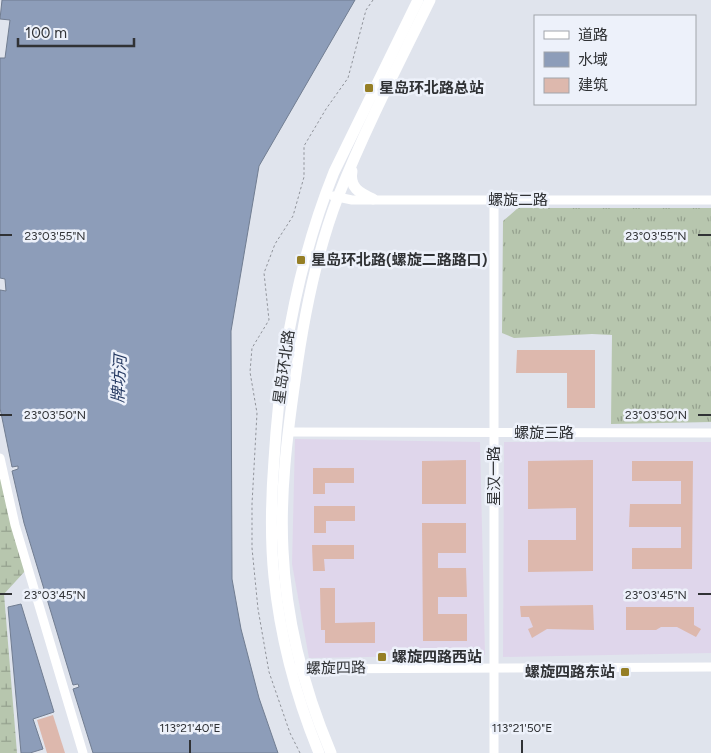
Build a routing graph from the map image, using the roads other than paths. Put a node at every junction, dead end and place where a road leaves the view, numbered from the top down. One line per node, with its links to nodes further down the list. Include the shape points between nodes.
1 (418, 0): 4 (main road, 星岛环北路)
2 (430, 0): 3 (main road, 星岛环北路)
3 (354, 160): 5 (main road, 星岛环北路); 6 (main road, via 351,183 361,194)
4 (326, 193): 5 (street, 螺旋二路); 15 (main road, 星岛环北路, via 290,320 281,374 271,500 274,576 285,645)
5 (338, 198): 6 (street, 螺旋二路); 9 (main road, 星岛环北路, via 305,320)
6 (373, 199): 7 (street, 螺旋二路)
7 (494, 200): 8 (street, 螺旋二路); 10 (street, 星汉一路)
8 (711, 200)
9 (288, 432): 10 (street, 螺旋三路); 15 (main road, 星岛环北路, via 283,550)
10 (494, 433): 11 (street, 螺旋三路); 14 (street, 星汉一路)
11 (711, 433)
12 (0, 458): 16 (street, via 17,532)
13 (711, 667): 14 (street, 螺旋四路)
14 (494, 668): 15 (street, 螺旋四路); 19 (street, 星汉一路)
15 (296, 669): 17 (main road, 星岛环北路, via 305,716); 18 (main road, 星岛环北路)
16 (83, 753)
17 (319, 753)
18 (331, 753)
19 (494, 753)

